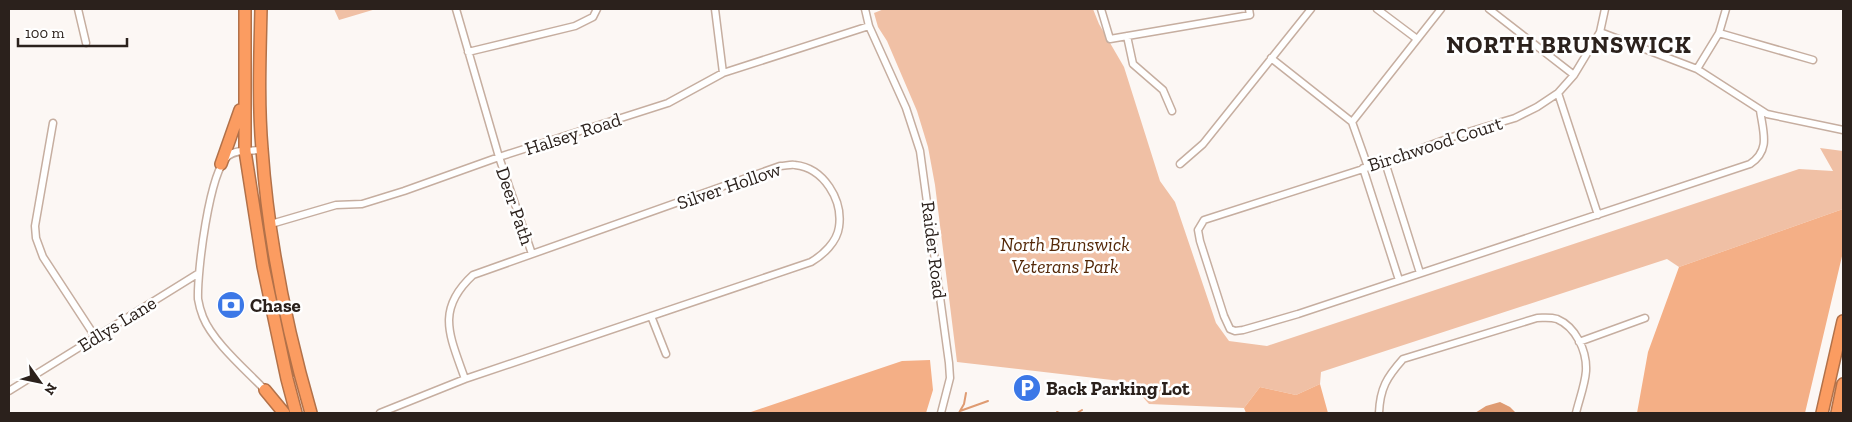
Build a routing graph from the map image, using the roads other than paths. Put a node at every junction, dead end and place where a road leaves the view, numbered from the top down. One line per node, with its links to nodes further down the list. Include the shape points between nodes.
1 (78, 9): 21 (street)
2 (245, 9): 29 (highway)
3 (261, 9): 35 (highway)
4 (456, 9): 22 (street, Deer Path)
5 (596, 9): 22 (street, via 593,17 575,26)
6 (715, 9): 26 (street)
7 (865, 9): 16 (street, Raider Road)
8 (1101, 9): 19 (street, via 1110,39)
9 (1311, 9): 23 (street)
10 (1377, 9): 20 (street)
11 (1441, 9): 20 (street)
12 (1489, 9): 27 (street)
13 (1605, 9): 17 (street, Birchwood Court)
14 (1726, 9): 18 (street)
15 (1250, 12): 19 (street)
16 (869, 26): 26 (street, Halsey Road); 63 (street, Raider Road, via 914,128 920,151 950,378)
17 (1600, 32): 25 (street); 27 (street, Birchwood Court)
18 (1719, 33): 24 (street); 25 (street)
19 (1127, 36): 31 (street, via 1133,64 1163,90)
20 (1417, 39): 32 (street)
21 (86, 42)
22 (468, 52): 37 (street, Deer Path)
23 (1271, 58): 32 (street); 40 (street, via 1203,144)
24 (1813, 60)
25 (1697, 69): 30 (street)
26 (723, 73): 37 (street, Halsey Road, via 668,104)
27 (1574, 75): 28 (street, Birchwood Court)
28 (1558, 93): 38 (street, Birchwood Court, via 1515,118); 42 (street)
29 (244, 96): 36 (highway); 39 (highway)
30 (1760, 110): 34 (street); 42 (street, via 1764,144 1758,159)
31 (1172, 111)
32 (1352, 122): 41 (street)
33 (53, 123): 51 (street, via 36,238 43,257)
34 (1843, 130)
35 (262, 148): 36 (street); 43 (highway)
36 (245, 151): 39 (street, via 231,154); 55 (highway, via 263,266)
37 (498, 157): 43 (street, Halsey Road, via 362,204 336,205); 44 (street, Deer Path)
38 (1385, 162): 41 (street, Birchwood Court); 46 (street)
39 (221, 164): 45 (street, via 212,192)
40 (1180, 164)
41 (1366, 167): 47 (street); 47 (street, Birchwood Court, via 1215,215 1201,223 1198,230 1200,241 1224,316 1230,329 1235,331)
42 (1598, 215): 46 (street)
43 (271, 224): 61 (highway, via 285,307)
44 (532, 254): 48 (street, Silver Hollow, via 780,166 795,164 815,171 829,184 838,208 839,228 823,255 811,262); 54 (street, Silver Hollow, via 473,275 460,287 453,300 450,338)
45 (199, 273): 51 (street, Edlys Lane); 58 (street, via 198,302 204,319)
46 (1420, 273): 47 (street)
47 (1399, 280)
48 (651, 316): 53 (street); 54 (street, Silver Hollow)
49 (1645, 318): 52 (street)
50 (1843, 321): 66 (highway)
51 (96, 338): 57 (street, Edlys Lane)
52 (1580, 342): 64 (street, via 1563,323 1550,317 1537,318 1403,358 1381,390); 65 (street, via 1586,370)
53 (666, 354)
54 (465, 379): 62 (street, Silver Hollow)
55 (287, 380): 58 (highway, via 279,390); 60 (highway)
56 (1843, 384): 67 (highway)
57 (10, 388)
58 (264, 390): 59 (highway)
59 (284, 413)
60 (296, 413)
61 (312, 413)
62 (380, 413)
63 (941, 413)
64 (1379, 413)
65 (1576, 413)
66 (1822, 413)
67 (1836, 413)

